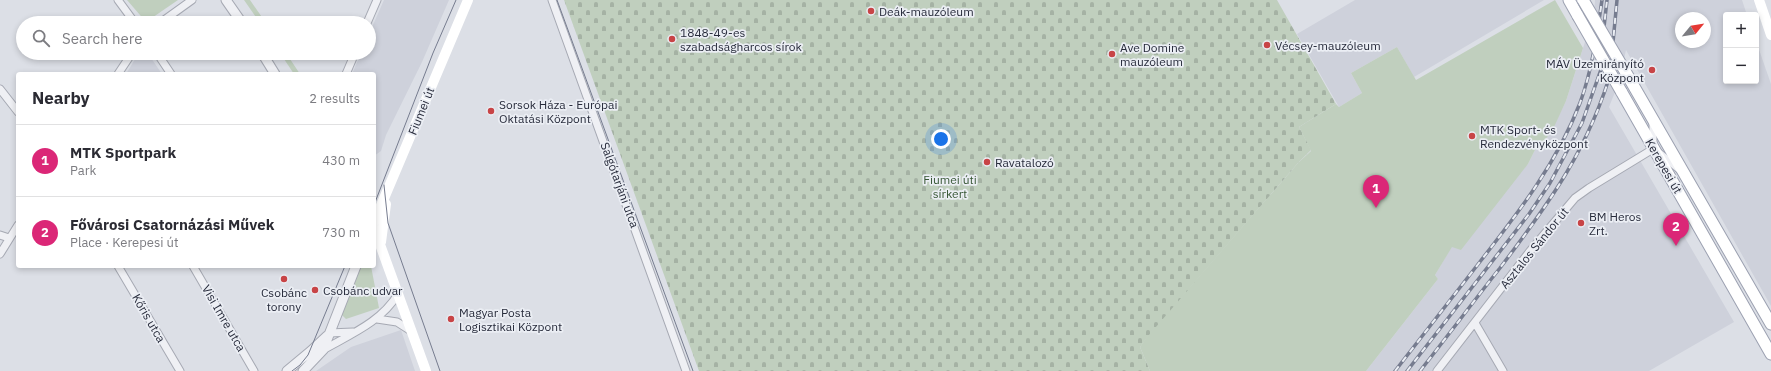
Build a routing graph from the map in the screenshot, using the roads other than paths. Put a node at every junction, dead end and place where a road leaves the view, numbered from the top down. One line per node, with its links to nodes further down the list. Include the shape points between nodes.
1 (118, 0): 10 (street)
2 (192, 0): 11 (street)
3 (226, 0): 12 (street)
4 (377, 0): 13 (street)
5 (468, 0): 28 (main road, Fiumei út)
6 (552, 0): 54 (street, Salgótarjáni utca)
7 (1569, 0): 26 (main road, Kerepesi út, bridge)
8 (1583, 0): 25 (main road, Kerepesi út, bridge)
9 (1759, 0): 14 (main road)
10 (130, 16)
11 (170, 16)
12 (237, 16)
13 (370, 16)
14 (1771, 35)
15 (127, 60): 19 (street)
16 (162, 60): 20 (street)
17 (266, 60): 21 (street)
18 (351, 60): 22 (street)
19 (119, 72)
20 (170, 72)
21 (274, 72)
22 (347, 72)
23 (0, 89): 24 (street)
24 (16, 109)
25 (1653, 121): 26 (street); 27 (main road, Kerepesi út)
26 (1653, 149): 27 (street); 41 (street, Asztalos Sándor út, via 1575,198 1541,237); 48 (main road, Kerepesi út)
27 (1682, 172): 42 (main road, Kerepesi út)
28 (390, 187): 29 (main road, Fiumei út); 34 (main road, via 385,206)
29 (376, 218)
30 (16, 228): 33 (street)
31 (376, 233): 34 (main road)
32 (0, 235): 33 (street)
33 (10, 238): 35 (street)
34 (381, 247): 39 (main road)
35 (0, 254)
36 (119, 268): 49 (street, Kőris utca)
37 (194, 268): 50 (street, Visi Imre utca)
38 (355, 268): 45 (street)
39 (398, 294): 40 (street, via 390,308); 43 (main road)
40 (377, 320): 43 (street, via 397,322); 44 (street)
41 (1475, 323): 55 (street, Asztalos Sándor út); 56 (street)
42 (1771, 324)
43 (411, 331): 53 (main road)
44 (354, 332): 45 (street); 46 (street)
45 (329, 333): 46 (street); 47 (street); 51 (street)
46 (342, 339): 47 (street)
47 (323, 350): 52 (street)
48 (1771, 354)
49 (180, 371)
50 (254, 371)
51 (287, 371)
52 (303, 371)
53 (426, 371)
54 (686, 371)
55 (1437, 371)
56 (1503, 371)

